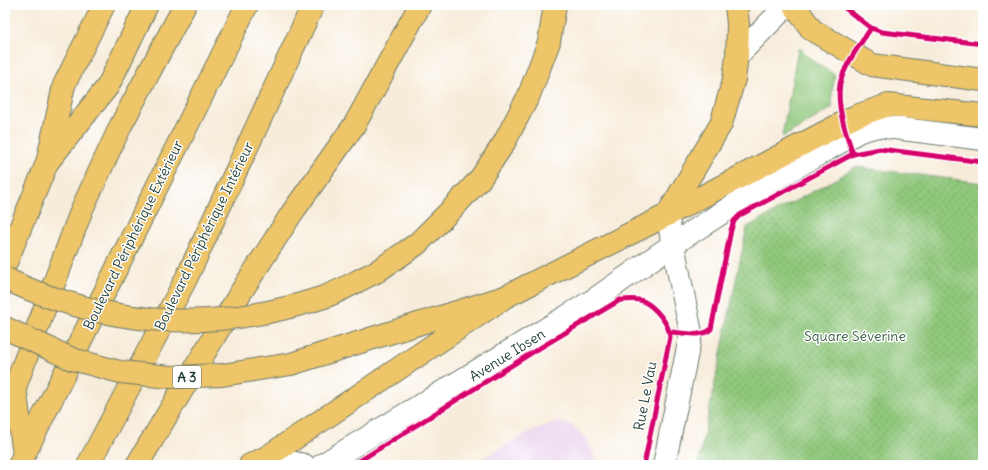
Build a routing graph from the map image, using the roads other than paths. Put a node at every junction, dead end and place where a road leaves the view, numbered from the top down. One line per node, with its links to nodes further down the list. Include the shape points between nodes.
1 (104, 5): 17 (main road, via 64,85)
2 (147, 5): 17 (main road, via 108,86)
3 (185, 5): 24 (main road, via 121,125 82,209 15,387)
4 (247, 5): 24 (main road, Boulevard Périphérique Extérieur)
5 (313, 5): 26 (main road, Boulevard Périphérique Intérieur, via 186,279)
6 (420, 5): 27 (main road, via 355,124 292,213 241,292)
7 (555, 5): 21 (main road, bridge, via 546,49 529,95 504,143 480,179 417,244 376,272 322,298 211,321 120,316 74,305)
8 (736, 5): 11 (main road)
9 (787, 5): 11 (street)
10 (794, 5): 12 (main road, via 812,30 872,65)
11 (737, 56): 18 (main road, via 734,78 720,124)
12 (983, 80)
13 (888, 105): 14 (main road); 15 (street); 18 (main road, via 856,116)
14 (983, 115)
15 (929, 131): 16 (street); 19 (street, via 878,126 860,131 768,183)
16 (983, 139)
17 (47, 162): 20 (main road)
18 (667, 215): 19 (street); 22 (main road)
19 (672, 245): 29 (street, via 592,301); 30 (street, via 691,333)
20 (5, 265)
21 (5, 278)
22 (504, 297): 23 (main road, A 3, bridge, via 291,364 222,376 170,377 120,372 72,360); 25 (main road)
23 (5, 328)
24 (22, 460)
25 (260, 462): 28 (street)
26 (88, 465)
27 (137, 465)
28 (304, 465)
29 (322, 465)
30 (664, 465)

